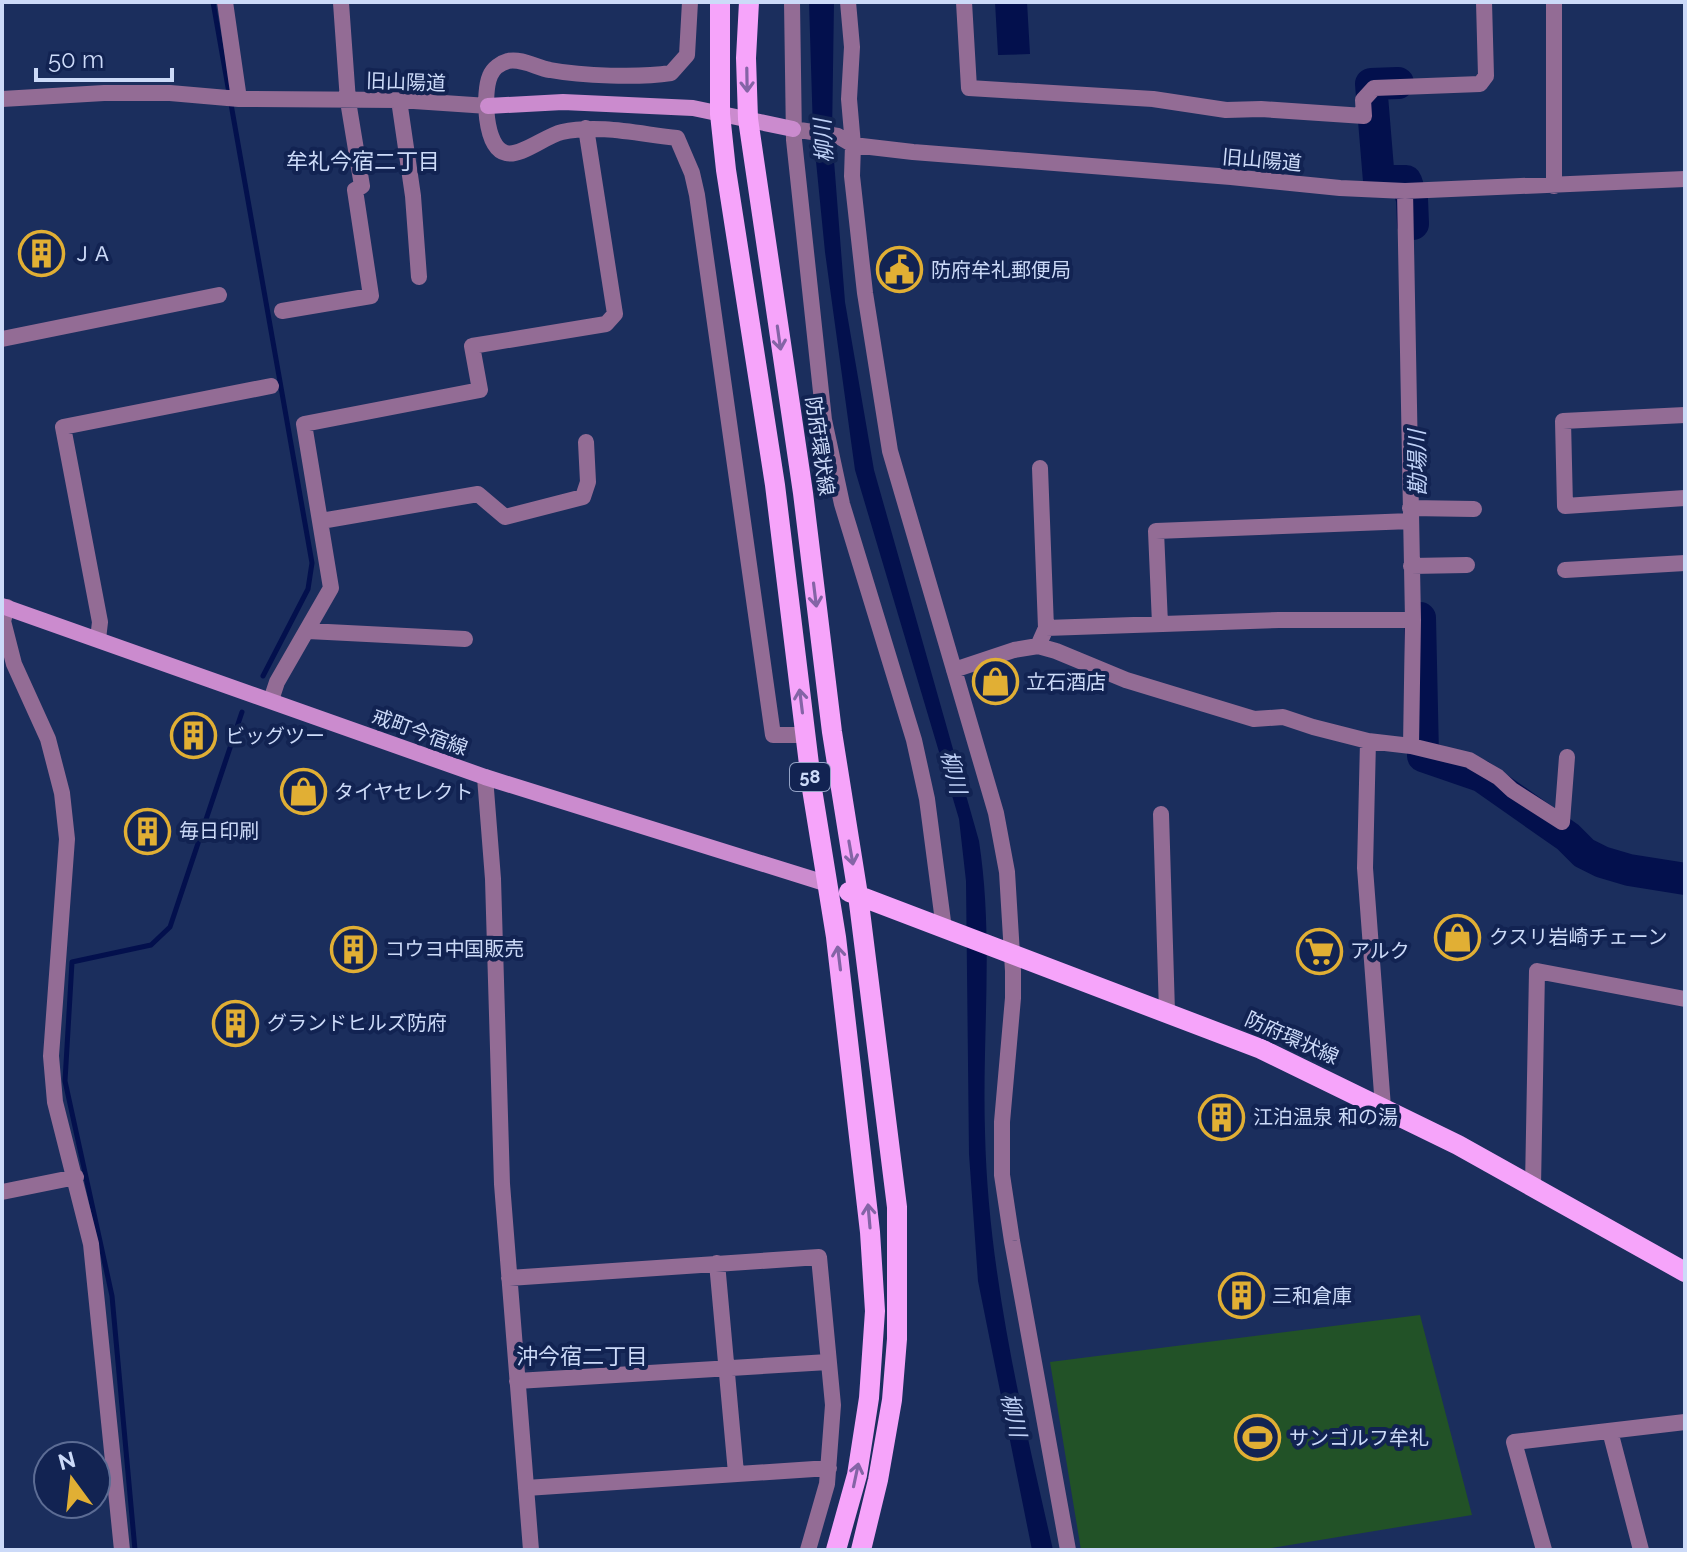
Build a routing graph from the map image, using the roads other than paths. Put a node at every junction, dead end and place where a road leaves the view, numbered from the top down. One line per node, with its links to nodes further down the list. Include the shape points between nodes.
1 (225, 2): 12 (street)
2 (690, 2): 15 (street, via 687,55 671,73 648,77 550,70 507,61 488,79)
3 (720, 2): 16 (main road, 58)
4 (749, 2): 17 (main road, 防府環状線 / 58, one-way to 17)
5 (792, 2): 19 (street)
6 (848, 2): 20 (street, via 852,47)
7 (964, 2): 8 (street, via 969,88 1364,116 1363,100 1374,88 1480,84 1486,76)
8 (1484, 2)
9 (1554, 2): 22 (street)
10 (341, 3): 14 (street)
11 (2, 99): 12 (street, 旧山陽道, via 170,93)
12 (239, 99): 14 (street, 旧山陽道)
13 (399, 100): 14 (street, 旧山陽道); 15 (street, 旧山陽道); 24 (street)
14 (348, 101): 26 (street, via 371,296)
15 (488, 106): 16 (street, 旧山陽道, via 598,102); 18 (street, via 489,135 504,153)
16 (720, 114): 17 (street, 旧山陽道); 50 (main road, 58, one-way to 16, via 775,485)
17 (748, 119): 19 (street, 旧山陽道); 57 (main road, 防府環状線 / 58, one-way to 57)
18 (586, 128): 35 (street, via 615,314 606,324 472,346 480,390 304,424); 50 (street, via 677,138 692,173 773,735)
19 (800, 130): 20 (street, 旧山陽道); 58 (street, via 824,420 842,504 914,740)
20 (846, 140): 23 (street, 旧山陽道, via 1071,166); 48 (street, via 890,451)
21 (1685, 179): 22 (street, 旧山陽道)
22 (1554, 186): 23 (street, 旧山陽道)
23 (1405, 191): 34 (street)
24 (419, 277)
25 (219, 295): 27 (street)
26 (282, 311)
27 (2, 339)
28 (271, 386): 45 (street, via 63,427 100,622)
29 (1685, 415): 32 (street, via 1563,421 1565,506)
30 (586, 442): 35 (street, via 588,482 583,497 505,517 478,494)
31 (1040, 468): 43 (street)
32 (1685, 498)
33 (1474, 509): 34 (street)
34 (1410, 515): 38 (street); 42 (street, via 1156,531)
35 (321, 521): 44 (street, via 331,588)
36 (1685, 563): 39 (street)
37 (1467, 565): 38 (street)
38 (1411, 566): 41 (street)
39 (1565, 570)
40 (4, 606): 45 (street, 戒町今宿線); 63 (street, via 14,664 48,739 62,793 67,839 51,1056 55,1102)
41 (1413, 620): 42 (street); 52 (street)
42 (1160, 624): 43 (street)
43 (1046, 628): 47 (street)
44 (308, 631): 46 (street); 49 (street)
45 (98, 639): 49 (street, 戒町今宿線)
46 (465, 639)
47 (1038, 646): 48 (street); 51 (street, via 1126,680 1254,719 1283,717)
48 (954, 670): 59 (street, via 996,813 1007,872)
49 (271, 700): 54 (street, 戒町今宿線)
50 (805, 735): 56 (main road, 58)
51 (1368, 741): 52 (street); 62 (street, via 1365,868)
52 (1411, 746): 53 (street, via 1469,760 1562,822)
53 (1567, 757)
54 (485, 777): 56 (street, 戒町今宿線); 68 (street)
55 (1161, 814): 61 (street)
56 (828, 884): 57 (main road, 防府環状線); 80 (main road, 58, one-way to 56, via 857,1475 875,1311 864,1166)
57 (858, 895): 58 (main road, 防府環状線); 81 (main road, 防府環状線 / 58, via 897,1207 898,1267 892,1400)
58 (950, 931): 59 (main road, 防府環状線)
59 (1006, 951): 61 (main road, 防府環状線); 82 (street, via 1013,998 1002,1175)
60 (1685, 999): 64 (street, via 1537,971)
61 (1167, 1012): 62 (main road, 防府環状線)
62 (1383, 1107): 64 (main road, 防府環状線)
63 (76, 1177): 65 (street); 77 (street, via 91,1244)
64 (1533, 1186): 67 (main road, 防府環状線)
65 (2, 1192)
66 (717, 1263): 68 (street); 69 (street, via 819,1257); 70 (street)
67 (1685, 1272)
68 (509, 1278): 71 (street)
69 (828, 1362): 70 (street); 74 (street, via 833,1405)
70 (725, 1368): 71 (street); 75 (street)
71 (517, 1381): 76 (street)
72 (1685, 1422): 73 (street)
73 (1610, 1431): 83 (street, via 1514,1442); 84 (street)
74 (829, 1468): 75 (street); 79 (street)
75 (736, 1473): 76 (street)
76 (526, 1488): 78 (street)
77 (122, 1550)
78 (531, 1550)
79 (808, 1550)
80 (836, 1550)
81 (861, 1550)
82 (1068, 1550)
83 (1544, 1550)
84 (1641, 1550)

